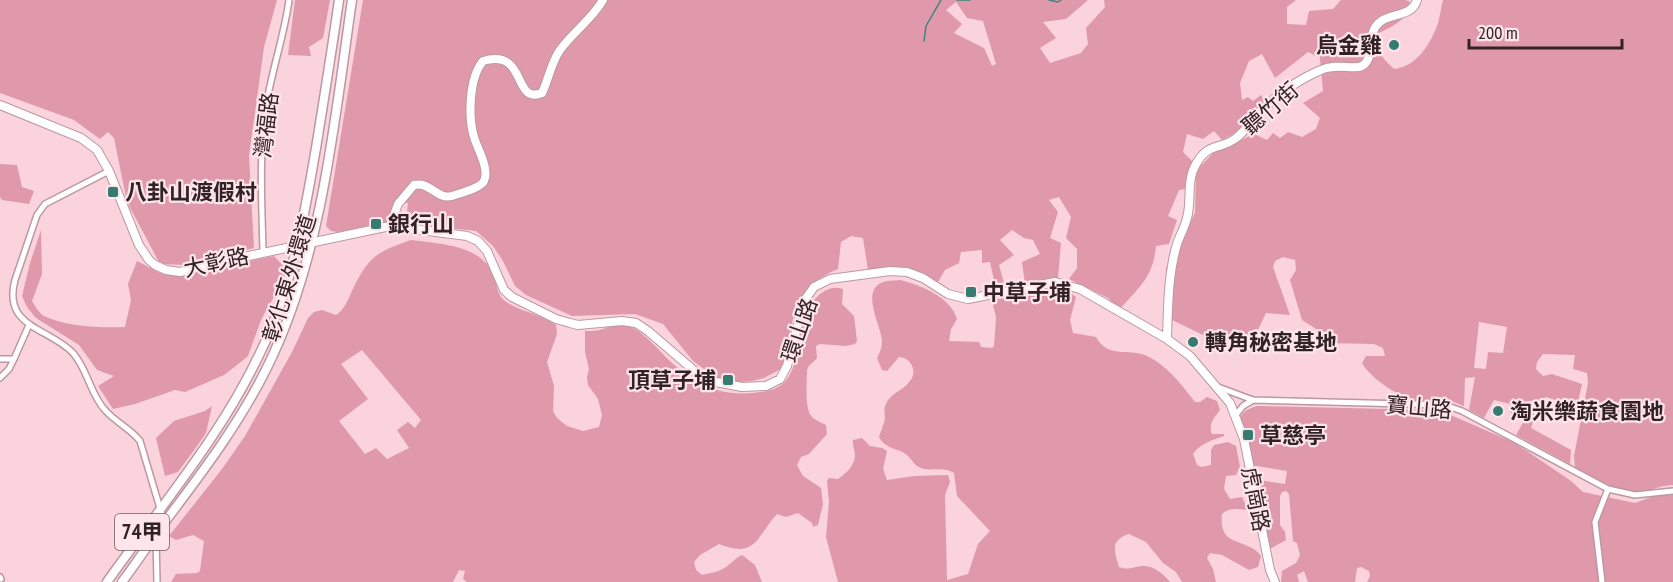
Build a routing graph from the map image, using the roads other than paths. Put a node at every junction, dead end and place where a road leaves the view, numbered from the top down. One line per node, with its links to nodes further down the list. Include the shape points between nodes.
1 (289, 0): 14 (street, 灣福路, via 265,112 261,164)
2 (339, 0): 7 (main road, 74甲)
3 (344, 0): 7 (main road, 彰化東外環道 / 74甲)
4 (354, 0): 7 (main road, 彰化東外環道 / 74甲)
5 (603, 0): 12 (main road, via 552,62 542,93 528,93 505,60 483,61 473,77 471,109 485,180 480,187 446,197 424,185 414,185 398,204)
6 (1417, 0): 17 (main road, 聽竹街, via 1401,16 1380,21 1372,29 1365,64 1338,65 1302,80 1259,113 1238,137 1211,147 1195,165 1188,217 1172,268)
7 (340, 54): 9 (main road, 彰化東外環道 / 74甲); 9 (main road, 74甲)
8 (0, 105): 10 (main road, 大彰路, via 81,138 97,150)
9 (323, 161): 11 (main road, 彰化東外環道 / 74甲); 11 (main road, 74甲)
10 (109, 171): 14 (main road, 大彰路, via 139,245 155,265 180,272); 16 (street, via 56,197 37,214 12,290 16,308)
11 (312, 223): 13 (main road, 彰化東外環道 / 74甲); 13 (main road, 74甲)
12 (390, 226): 13 (main road, 環山路); 17 (main road, 環山路, via 467,236 478,241 487,251 504,290 512,297 556,319 578,325 636,323 697,374 742,387 766,386 780,379 804,301 814,287 830,279 890,271 907,272 948,294 968,298 1055,282 1064,284 1080,289)
13 (307, 244): 14 (main road, 環山路); 15 (main road, 彰化東外環道 / 74甲); 15 (main road, 74甲)
14 (263, 252)
15 (287, 311): 24 (main road, 彰化東外環道 / 74甲, via 273,355)
16 (29, 326): 19 (street); 27 (street, via 73,354 103,409 140,441)
17 (1167, 339): 21 (main road, 環山路, via 1190,356)
18 (0, 359): 19 (street)
19 (14, 359): 20 (street)
20 (0, 378)
21 (1218, 387): 22 (street, 寶山路); 23 (main road, 環山路)
22 (1253, 400): 23 (street); 25 (street, 寶山路, via 1445,405)
23 (1235, 416): 34 (main road, 虎崗路, via 1244,439)
24 (186, 488): 27 (main road, 彰化東外環道 / 74甲); 28 (main road, 彰化東外環道 / 74甲)
25 (1608, 489): 26 (street, 寶山路, via 1635,495); 35 (street, via 1595,522)
26 (1673, 491)
27 (161, 513): 28 (street); 29 (main road, 74甲); 30 (main road, 彰化東外環道 / 74甲)
28 (156, 538): 31 (main road, 彰化東外環道 / 74甲); 32 (main road, 74甲); 33 (street)
29 (107, 582)
30 (112, 582)
31 (122, 582)
32 (128, 582)
33 (157, 582)
34 (1275, 582)
35 (1602, 582)

